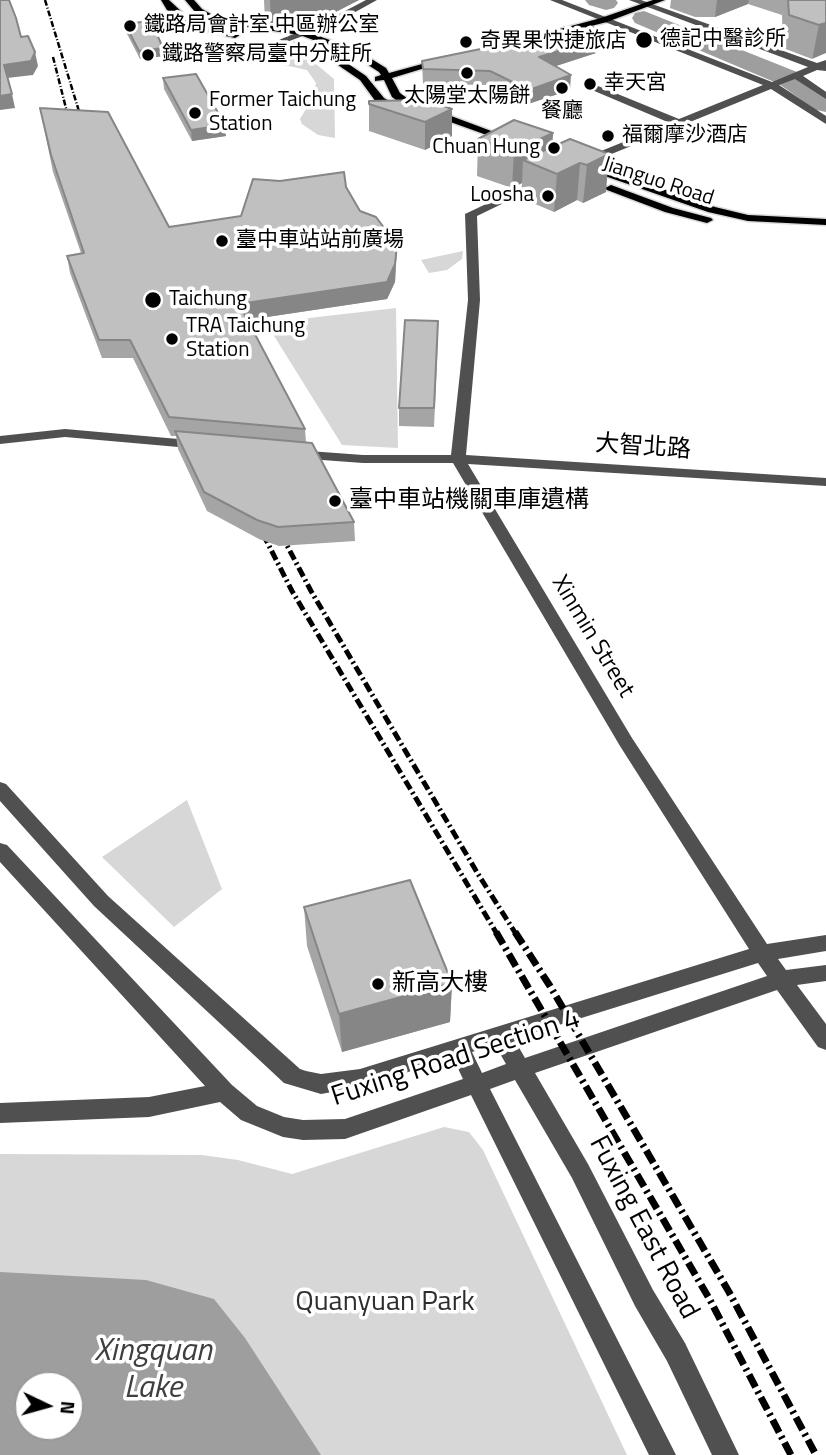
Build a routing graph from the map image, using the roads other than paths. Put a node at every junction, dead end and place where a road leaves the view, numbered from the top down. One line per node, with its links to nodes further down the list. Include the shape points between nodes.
1 (165, 0): 9 (main road, via 192,26)
2 (189, 0): 8 (main road, via 199,12 216,20)
3 (373, 0): 8 (street)
4 (554, 0): 7 (street)
5 (661, 0): 6 (main road)
6 (640, 4): 7 (main road); 13 (street)
7 (608, 19): 11 (main road); 17 (street)
8 (302, 33): 10 (street); 14 (main road, via 354,51)
9 (243, 36)
10 (276, 41): 16 (main road, via 326,54)
11 (511, 43)
12 (462, 55): 14 (main road)
13 (823, 66): 15 (street)
14 (388, 75): 16 (main road); 16 (main road, via 396,95 407,103 521,149 402,112 380,100)
15 (795, 75): 17 (street); 19 (street)
16 (368, 83)
17 (772, 85): 20 (street); 21 (street)
18 (596, 88): 21 (street)
19 (826, 96)
20 (826, 121)
21 (680, 123): 22 (street)
22 (573, 166): 24 (main road, Jianguo Road, via 669,210)
23 (552, 176): 28 (street, via 471,214 474,300)
24 (826, 222)
25 (0, 440): 26 (street, via 65,433)
26 (216, 447)
27 (283, 453): 28 (street, 大智北路)
28 (458, 459): 29 (street, 大智北路); 33 (street, Xinmin Street, via 626,742)
29 (826, 482)
30 (0, 789): 38 (street, Fuxing Road Section 4, via 101,901 292,1076 321,1084 340,1082)
31 (0, 850): 41 (street, Fuxing Road Section 4)
32 (826, 943): 33 (street, Fuxing Road Section 4)
33 (761, 953): 35 (street, Xinmin Street); 36 (street, Fuxing Road Section 4)
34 (826, 973): 35 (street, Fuxing Road Section 4)
35 (783, 979): 37 (street, Xinmin Street); 39 (street, Fuxing Road Section 4)
36 (500, 1034): 38 (street, Fuxing Road Section 4); 39 (street, Fuxing East Road)
37 (826, 1041)
38 (458, 1047): 40 (street)
39 (519, 1069): 40 (street, Fuxing Road Section 4); 44 (street, Fuxing East Road, via 580,1171)
40 (476, 1084): 41 (street, Fuxing Road Section 4, via 372,1122 323,1130 264,1121); 43 (street)
41 (224, 1092): 42 (street, via 149,1107)
42 (0, 1113)
43 (663, 1455)
44 (726, 1455)

